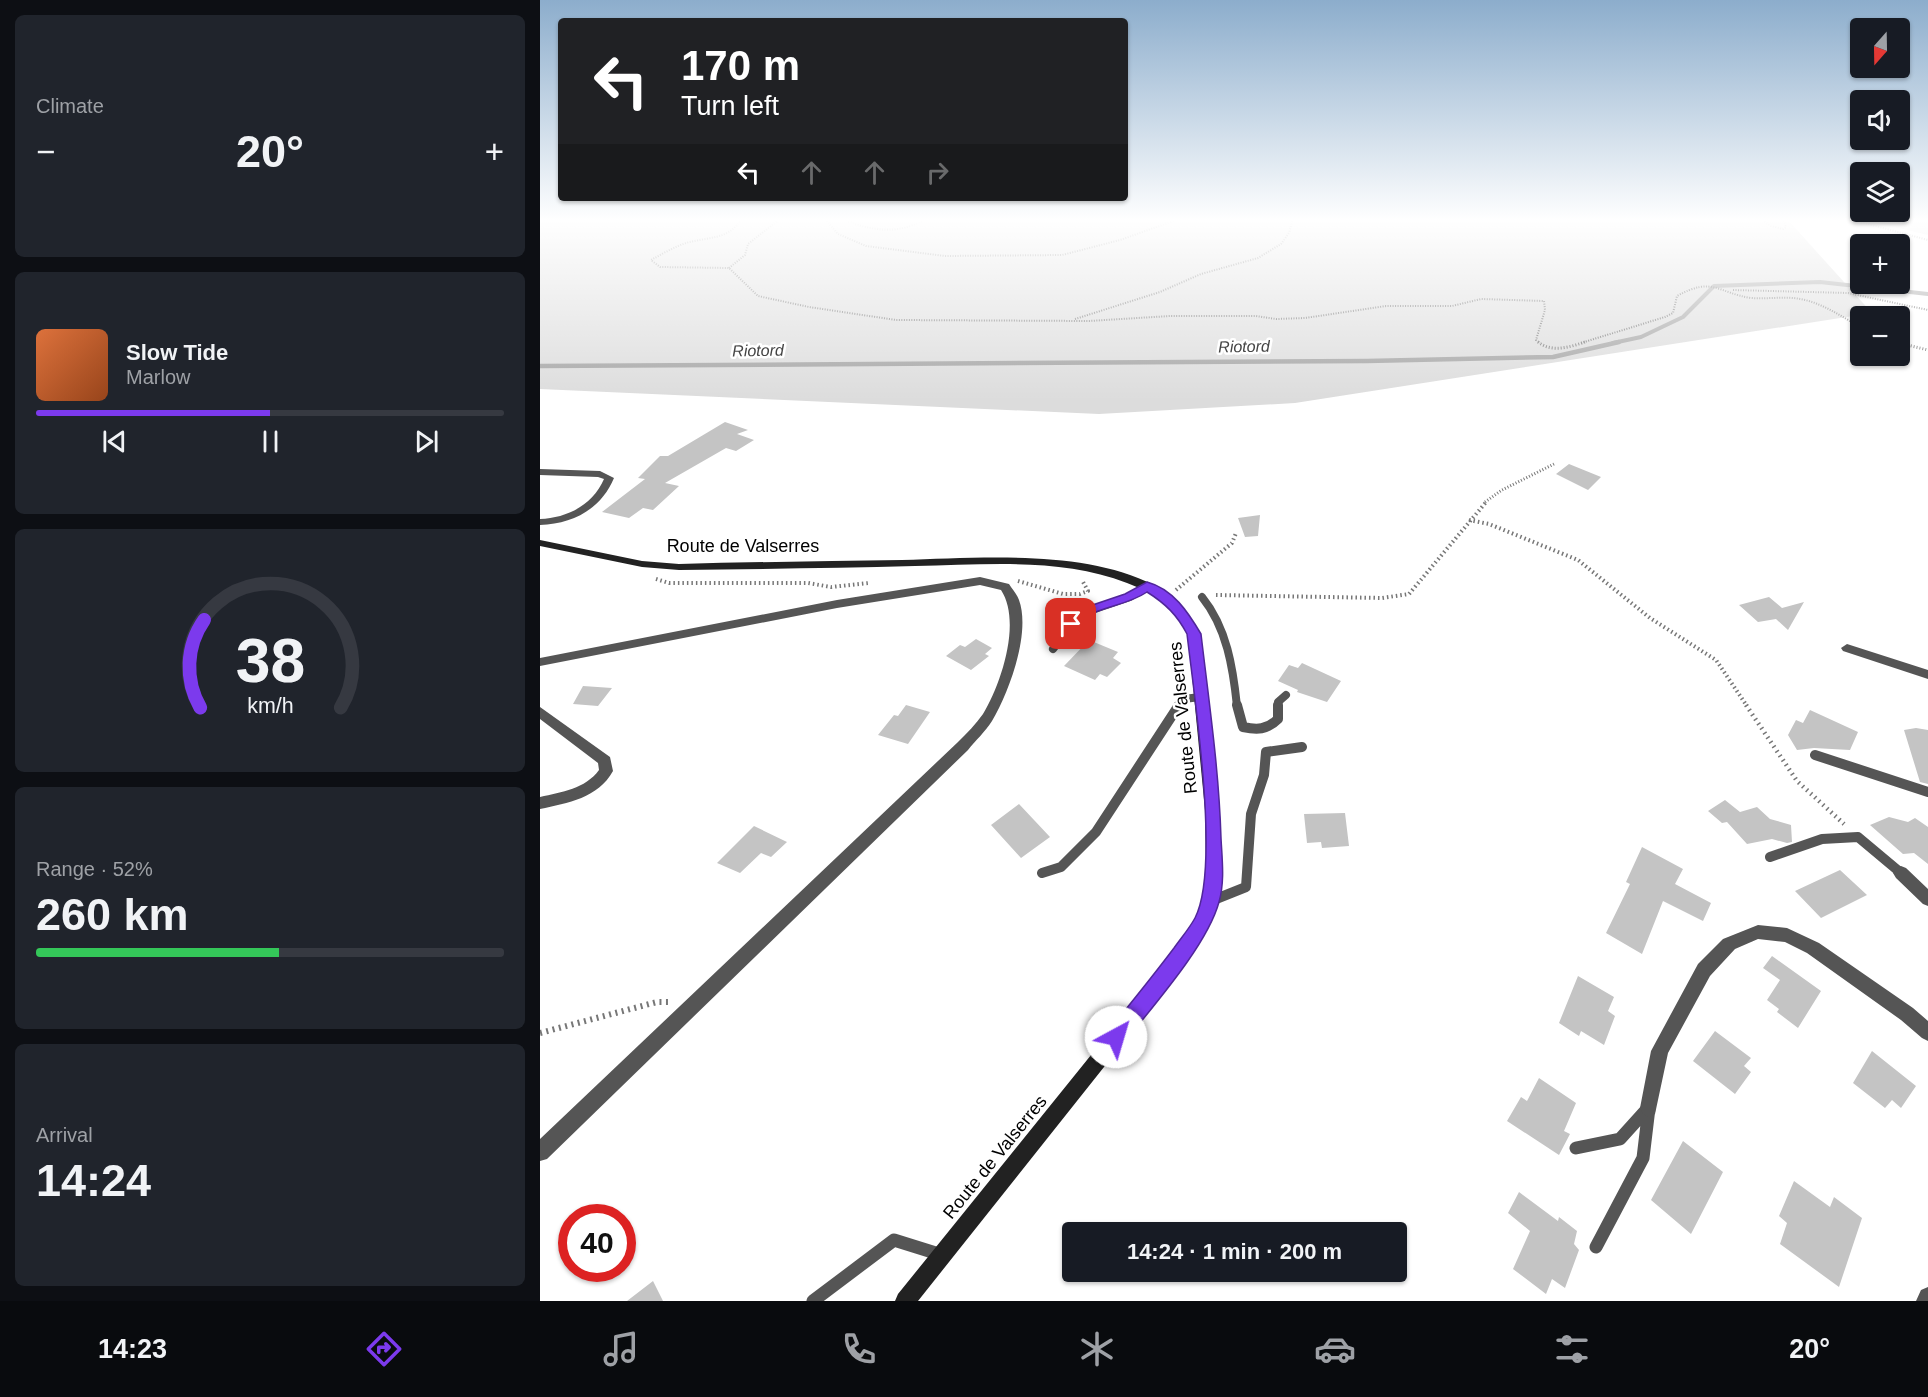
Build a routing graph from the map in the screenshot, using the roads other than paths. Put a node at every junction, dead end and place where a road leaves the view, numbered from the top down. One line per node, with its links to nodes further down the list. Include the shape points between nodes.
1 (540, 472): 2 (street, via 600,474 609,478 597,498 571,517 553,523)
2 (540, 522)
3 (540, 543): 4 (street, Route de Valserres, via 642,564 679,567 1021,561 1082,568)
4 (1147, 586): 7 (lane, via 1130,597 1080,614); 11 (street, Route de Valserres, via 1182,613 1194,634)
5 (1202, 597): 10 (lane, via 1227,649 1243,727 1270,728 1278,719 1278,702)
6 (1847, 648): 9 (street)
7 (1053, 649)
8 (540, 662): 25 (street, via 837,604 963,584 991,582 1005,587 1014,601 1017,625 1004,682 985,720 955,754)
9 (1928, 675)
10 (1286, 695)
11 (1200, 697): 18 (lane, via 1184,699 1173,711 1096,832 1061,867); 21 (street, Route de Valserres, via 1212,810)
12 (540, 712): 16 (street, via 605,761 606,771 582,793)
13 (1302, 747): 21 (lane, via 1266,752 1264,775 1251,814 1246,887)
14 (1815, 755): 15 (lane)
15 (1928, 792)
16 (540, 803)
17 (1770, 857): 19 (lane, via 1822,839 1858,837)
18 (1042, 873)
19 (1901, 873): 20 (street)
20 (1928, 899)
21 (1211, 901): 27 (street, Route de Valserres, via 1201,924 1160,983)
22 (1928, 1032): 23 (street, via 1813,948 1787,936 1758,932 1729,944 1704,970 1660,1051)
23 (1649, 1108): 24 (lane, via 1620,1139); 26 (lane, via 1643,1158)
24 (1576, 1148)
25 (540, 1152)
26 (1596, 1247)
27 (942, 1255): 28 (lane, via 894,1240); 29 (street, Route de Valserres)
28 (813, 1301)
29 (905, 1301)

